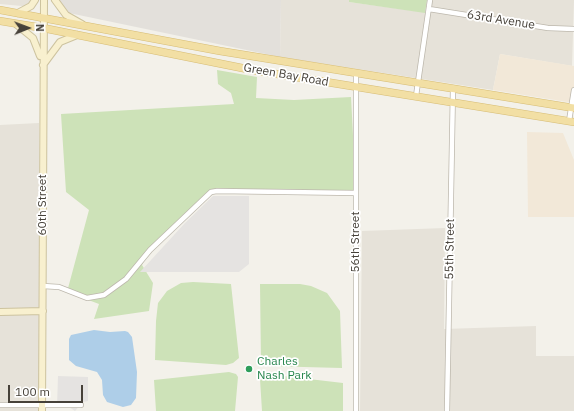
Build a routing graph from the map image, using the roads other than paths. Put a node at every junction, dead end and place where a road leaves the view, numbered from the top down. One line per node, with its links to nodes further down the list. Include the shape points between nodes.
1 (35, 0): 7 (street, via 31,6)
2 (44, 0): 8 (street, 60th Street)
3 (55, 0): 11 (street, via 66,15)
4 (430, 0): 5 (street)
5 (429, 8): 13 (street, 63rd Avenue, via 548,28); 17 (street)
6 (0, 10): 7 (main road, Green Bay Road)
7 (18, 13): 8 (main road, Green Bay Road)
8 (43, 17): 11 (main road, Green Bay Road); 12 (street, 60th Street)
9 (0, 21): 10 (main road, Green Bay Road)
10 (15, 24): 12 (main road, Green Bay Road); 15 (street, via 33,38)
11 (84, 25): 16 (main road, Green Bay Road)
12 (43, 28): 14 (main road, Green Bay Road); 15 (street, 60th Street)
13 (574, 29)
14 (77, 35): 15 (street, via 60,42); 18 (main road, Green Bay Road, via 252,70)
15 (43, 65): 26 (street, 60th Street)
16 (356, 73): 17 (main road, Green Bay Road); 18 (street, 56th Street)
17 (418, 82): 19 (main road, Green Bay Road); 21 (street)
18 (356, 87): 21 (main road, Green Bay Road); 25 (street, 56th Street)
19 (453, 88): 22 (street, 55th Street); 23 (main road, Green Bay Road)
20 (574, 90): 23 (street)
21 (416, 96): 22 (main road, Green Bay Road)
22 (453, 103): 24 (main road, Green Bay Road); 33 (street, 55th Street)
23 (573, 108): 24 (street)
24 (572, 121)
25 (356, 193): 26 (street, via 211,192 150,250 126,280 109,293 87,298 59,287); 32 (street, 56th Street)
26 (43, 286): 27 (street, 60th Street)
27 (43, 311): 28 (street); 31 (street, 60th Street)
28 (0, 312)
29 (0, 405): 31 (street)
30 (81, 405): 31 (street)
31 (42, 408)
32 (356, 411)
33 (447, 411)

